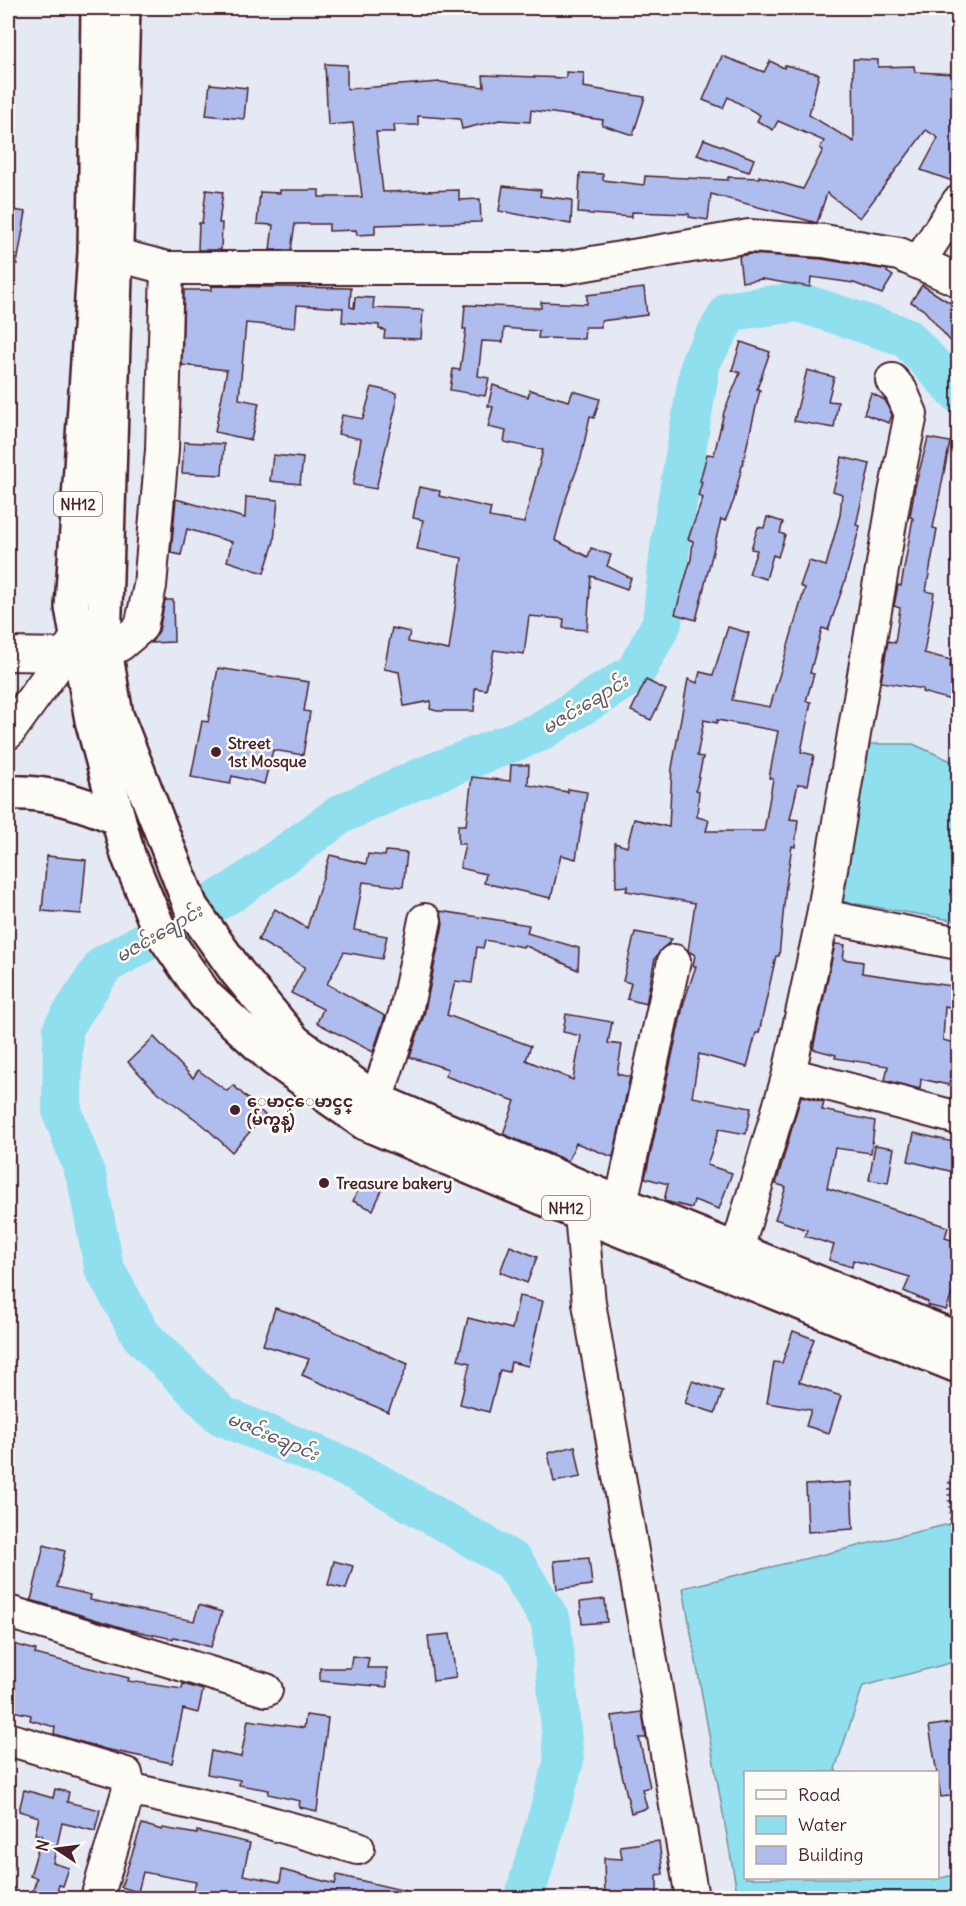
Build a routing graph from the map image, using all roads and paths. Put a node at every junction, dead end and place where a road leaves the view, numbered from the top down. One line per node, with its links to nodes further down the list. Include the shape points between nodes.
1 (98, 8): 3 (highway, NH12)
2 (123, 8): 3 (highway, NH12)
3 (110, 69): 5 (highway, NH12); 11 (highway, NH12, via 72,607)
4 (958, 202): 6 (street)
5 (117, 255): 7 (street); 11 (highway, NH12, via 103,612)
6 (919, 262): 7 (street, via 900,254 856,246 749,236 563,268); 8 (street)
7 (167, 268): 11 (street, via 162,450 150,586 141,627)
8 (958, 280)
9 (892, 380): 15 (street, via 911,414)
10 (8, 654): 11 (street)
11 (82, 654): 12 (street); 14 (highway, NH12, via 92,720); 20 (highway, NH12, via 116,715 191,907 237,972 295,1042)
12 (8, 733)
13 (8, 793): 14 (highway, via 46,794)
14 (118, 818): 23 (highway, NH12, via 128,855 158,927 205,995 274,1059 365,1122)
15 (823, 916): 17 (street); 19 (street)
16 (425, 920): 20 (street, via 406,1011)
17 (958, 943)
18 (674, 961): 22 (street)
19 (789, 1074): 21 (street); 24 (street)
20 (376, 1100): 22 (highway, NH12)
21 (958, 1118)
22 (621, 1203): 24 (highway, NH12)
23 (581, 1214): 25 (highway, NH12); 34 (street, via 589,1303)
24 (737, 1250): 25 (highway, NH12)
25 (955, 1346)
26 (958, 1441): 28 (path, via 949,1486)
27 (8, 1612): 29 (street)
28 (958, 1632)
29 (266, 1690)
30 (8, 1739): 31 (street, via 126,1774)
31 (129, 1789): 32 (street, via 239,1814); 33 (street)
32 (358, 1848)
33 (97, 1899)
34 (692, 1899)

